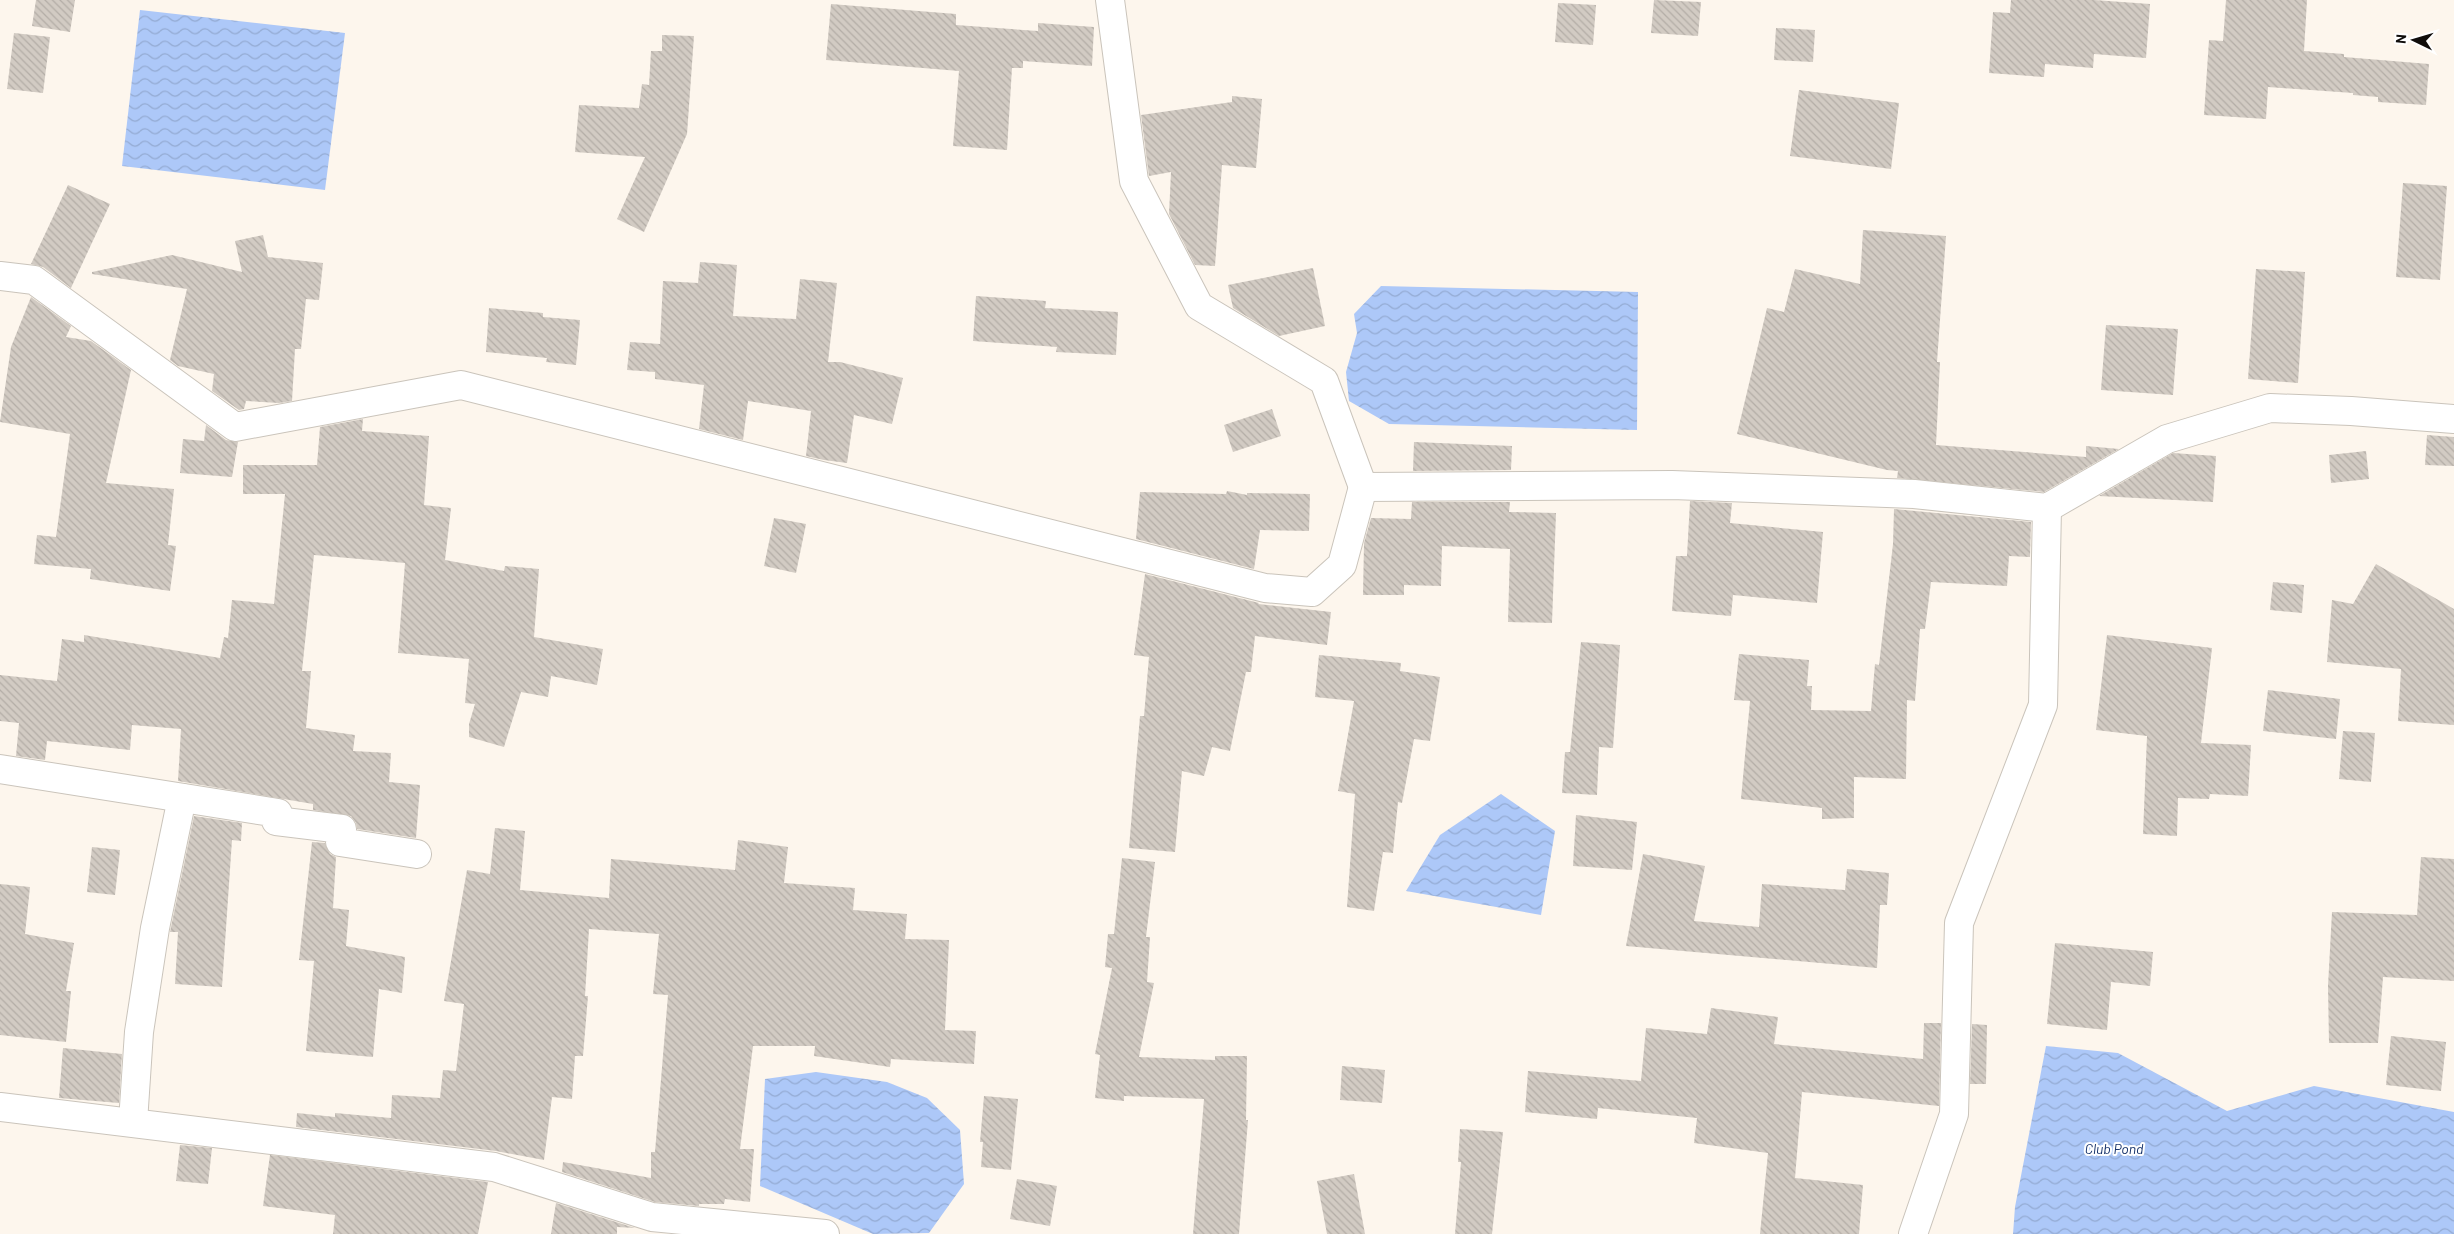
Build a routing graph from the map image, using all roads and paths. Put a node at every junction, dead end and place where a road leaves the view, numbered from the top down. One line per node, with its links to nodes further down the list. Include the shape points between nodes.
1 (1110, 0): 4 (street, via 1134,181 1199,306 1324,380)
2 (0, 276): 4 (street, via 34,280 235,427 462,385 1265,588 1312,592 1342,564)
3 (2454, 419): 5 (street, via 2270,408 2167,439)
4 (1363, 487): 5 (street, via 1672,485 1914,494)
5 (2047, 508): 12 (street, via 2043,705 1959,923 1954,1114)
6 (0, 770): 7 (street)
7 (182, 798): 8 (street, via 278,813 276,821 342,829 340,842); 10 (street, via 155,928 139,1032)
8 (417, 854)
9 (0, 1107): 10 (street)
10 (133, 1122): 11 (street, via 494,1167 652,1217)
11 (825, 1234)
12 (1913, 1234)

